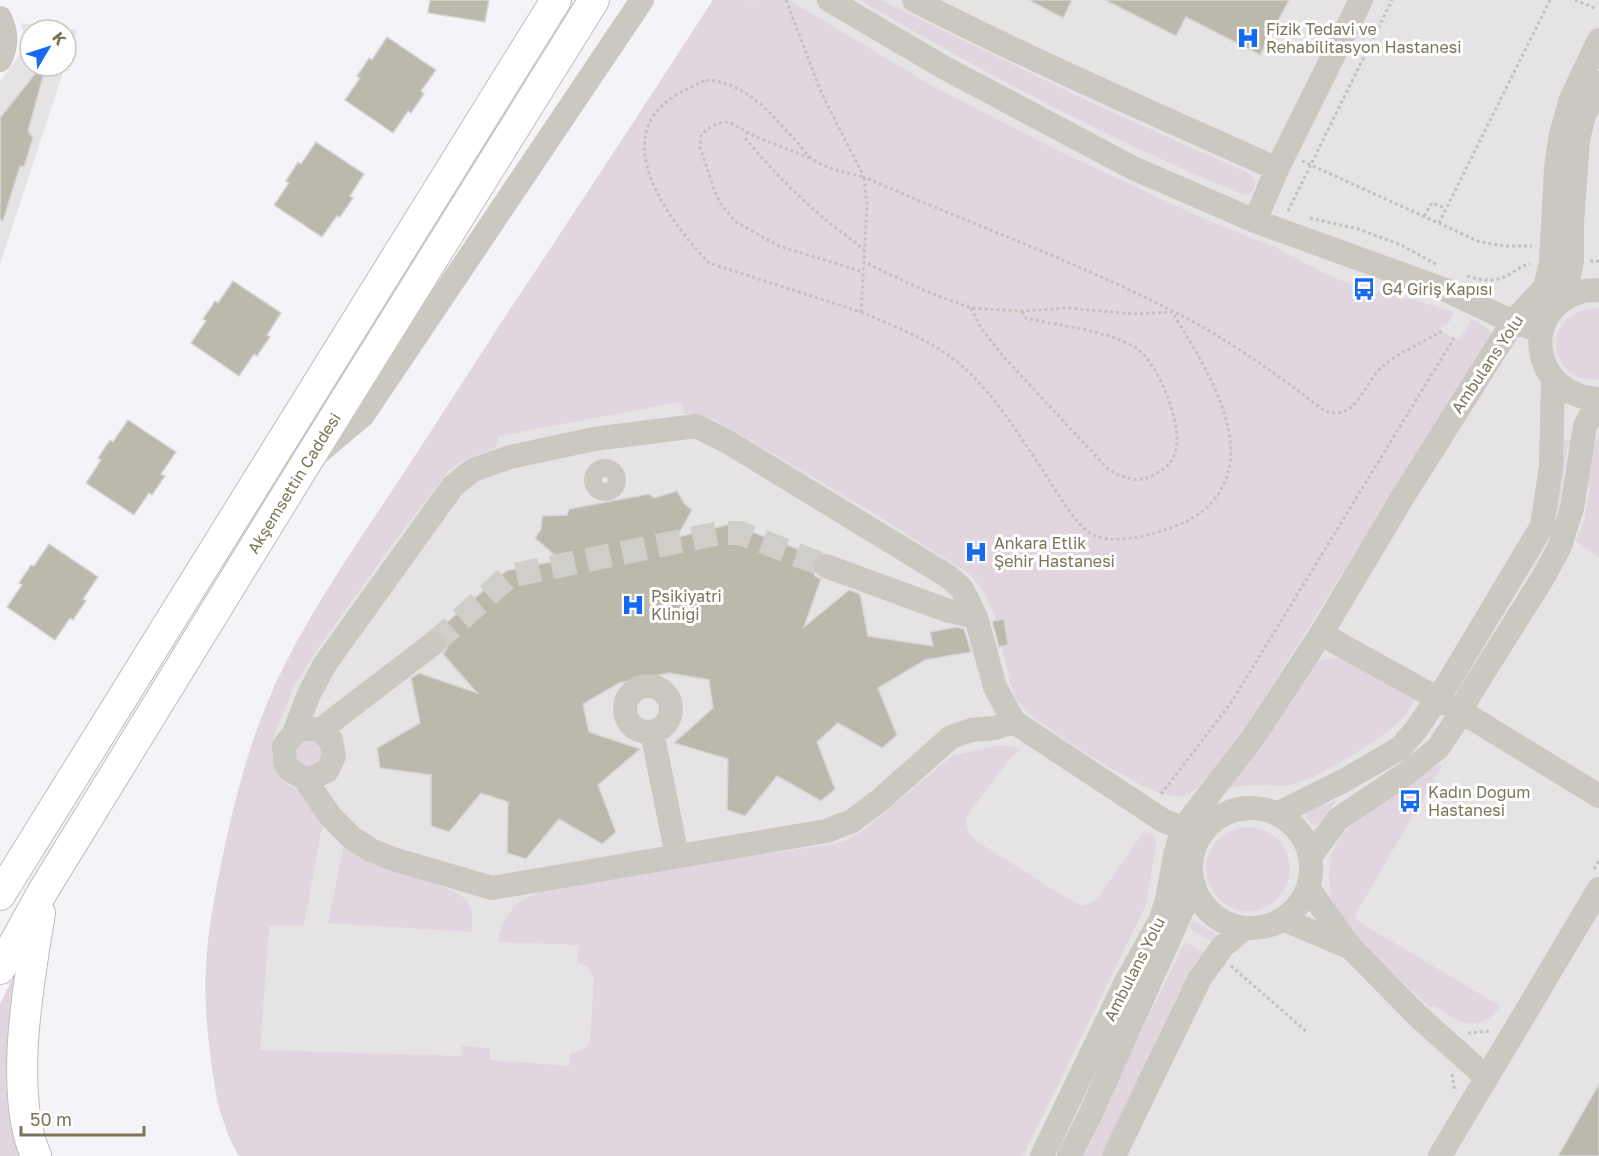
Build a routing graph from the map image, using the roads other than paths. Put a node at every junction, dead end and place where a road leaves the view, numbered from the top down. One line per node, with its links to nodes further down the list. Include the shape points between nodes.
1 (556, 0): 42 (main road, Akşemsettin Caddesi)
2 (594, 0): 20 (main road, Akşemsettin Caddesi)
3 (829, 0): 12 (street, via 943,68 1133,168)
4 (914, 0): 11 (street, via 1080,80)
5 (1361, 0): 11 (street)
6 (642, 1): 20 (street, via 363,415)
7 (0, 18): 9 (street, via 5,30)
8 (1599, 40): 15 (street, Ambulans Yolu, via 1571,99 1561,134 1551,263 1545,287)
9 (0, 60)
10 (1599, 82): 14 (street, via 1578,140 1572,261)
11 (1281, 161): 12 (street)
12 (1258, 213): 15 (street)
13 (1599, 290): 14 (street, via 1581,291)
14 (1564, 299): 16 (street, via 1548,316)
15 (1513, 322): 16 (street); 24 (street, Ambulans Yolu)
16 (1542, 331): 17 (street, via 1542,356)
17 (1553, 379): 18 (street, via 1574,395); 26 (street, via 1551,467 1542,526)
18 (1599, 400): 27 (street, via 1585,426 1572,508 1560,546)
19 (594, 439): 21 (street); 23 (street, via 696,426 709,432 949,577 962,589); 31 (street, via 510,457 473,470 453,486 326,664)
20 (306, 463): 41 (main road, Akşemsettin Caddesi)
21 (602, 472)
22 (826, 566): 23 (street, via 946,610)
23 (976, 617): 28 (street, via 995,687)
24 (1321, 634): 26 (street); 35 (street, Ambulans Yolu)
25 (434, 643): 29 (street)
26 (1438, 699): 27 (street); 34 (street, via 1400,748)
27 (1462, 712): 33 (street); 37 (street, via 1438,748 1338,819)
28 (1014, 722): 35 (street, via 1164,821); 36 (street, via 951,737 852,821 826,831)
29 (320, 730): 31 (street, via 301,729); 32 (street, via 334,748 332,764 321,776)
30 (652, 732): 36 (street)
31 (294, 733): 32 (street, via 284,746 284,754 290,770)
32 (304, 778): 36 (street, via 332,817 352,838 371,850 492,888)
33 (1599, 796)
34 (1277, 814): 35 (street, via 1246,808 1227,812); 37 (street, via 1298,830)
35 (1193, 829): 39 (street, via 1191,876); 50 (street, Ambulans Yolu, via 1176,855 1160,921 1126,982)
36 (677, 856)
37 (1310, 857): 40 (street)
38 (1595, 882): 47 (street)
39 (1195, 887): 44 (street, via 1209,911 1225,922); 51 (street)
40 (1308, 888): 43 (street); 45 (street)
41 (43, 891): 46 (main road, Akşemsettin Caddesi); 49 (main road, via 24,1036 26,1126)
42 (0, 895)
43 (1285, 920): 44 (street); 45 (street)
44 (1245, 928): 52 (street, via 1216,953 1196,987)
45 (1351, 948): 47 (street)
46 (0, 969)
47 (1487, 1078): 48 (street)
48 (1446, 1154)
49 (36, 1156)
50 (1042, 1156)
51 (1069, 1156)
52 (1114, 1156)

